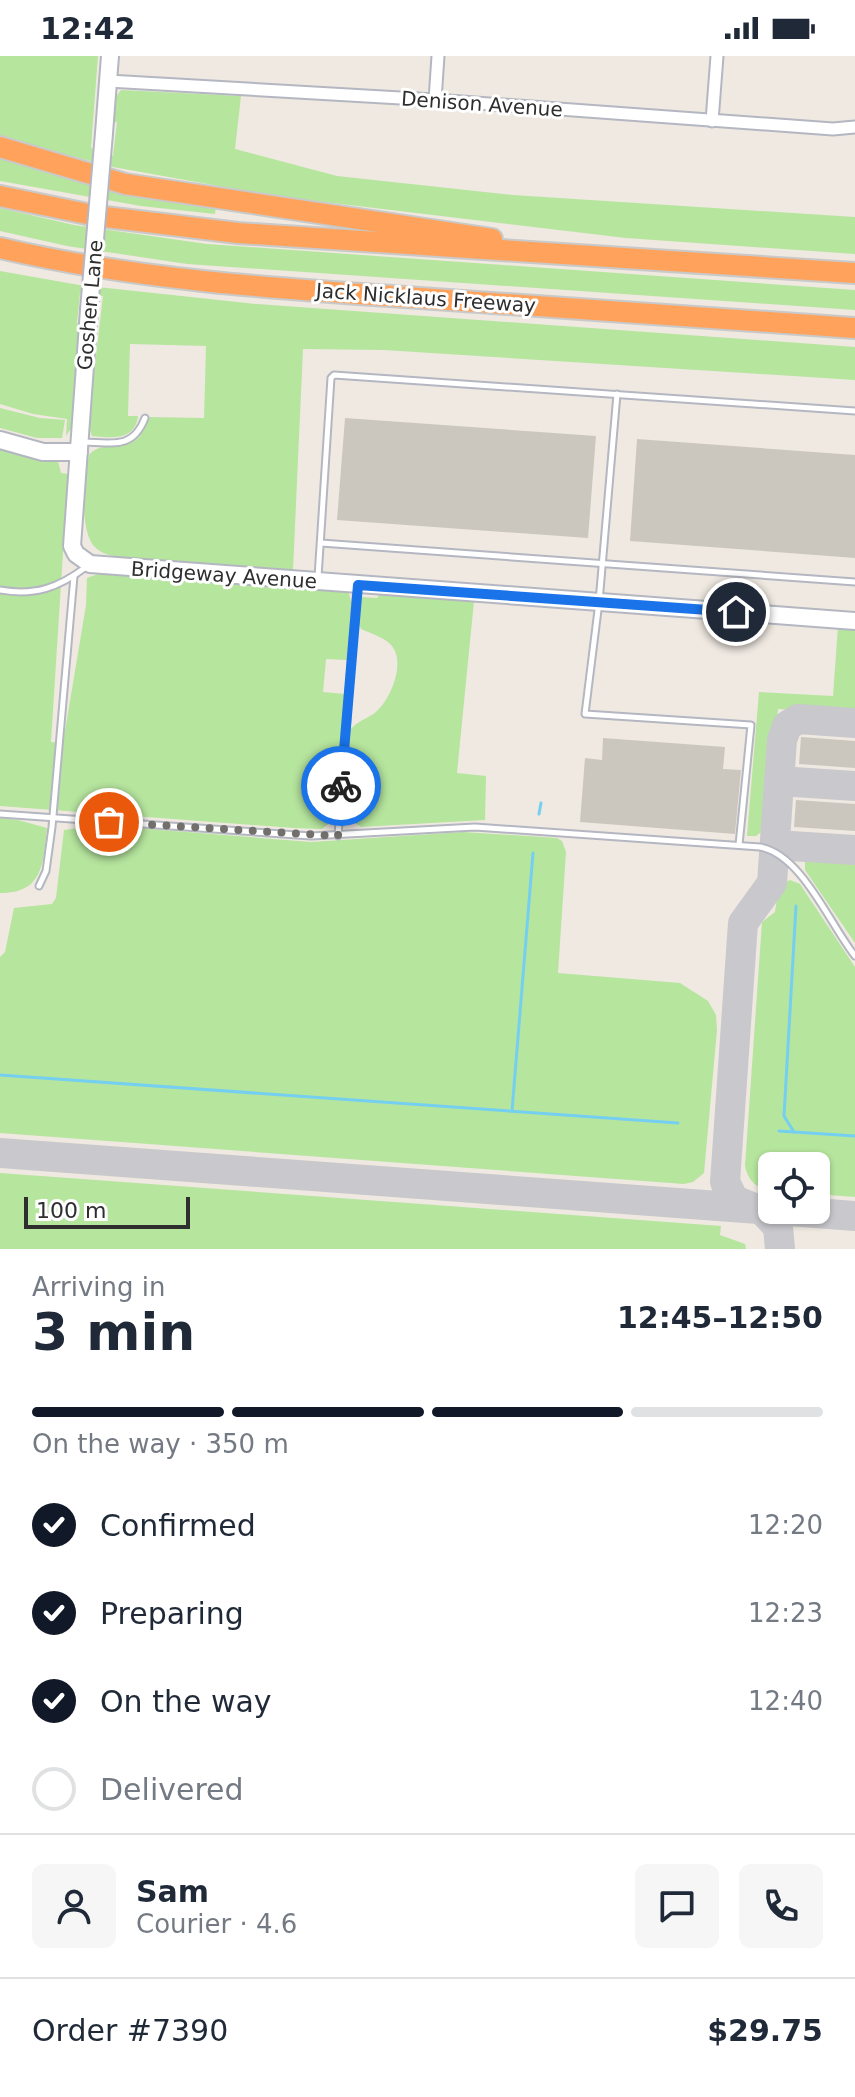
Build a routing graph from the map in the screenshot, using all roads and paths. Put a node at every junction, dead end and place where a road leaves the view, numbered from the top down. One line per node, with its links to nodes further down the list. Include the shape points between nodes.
1 (110, 56): 4 (street, Goshen Lane)
2 (438, 56): 5 (street)
3 (717, 56): 6 (street)
4 (108, 81): 5 (street, Denison Avenue); 18 (street, Goshen Lane, bridge)
5 (435, 100): 6 (street, Denison Avenue)
6 (712, 121): 7 (street, Denison Avenue)
7 (855, 127)
8 (0, 147): 11 (highway, via 125,184)
9 (0, 196): 11 (highway, via 97,216 238,233)
10 (0, 248): 13 (highway, Jack Nicklaus Freeway, via 78,265 349,294)
11 (586, 255): 12 (highway)
12 (855, 273)
13 (855, 328)
14 (617, 394): 15 (lane); 19 (lane, via 334,375); 21 (lane)
15 (855, 411)
16 (145, 418): 18 (lane, via 139,433 128,441)
17 (0, 440): 18 (street, via 43,452)
18 (79, 447): 20 (street, Goshen Lane, via 72,537)
19 (321, 543): 21 (lane); 23 (lane)
20 (83, 559): 22 (lane); 23 (street, Bridgeway Avenue)
21 (602, 564): 24 (lane); 27 (lane)
22 (74, 576): 26 (lane, via 44,591); 30 (lane)
23 (318, 582): 25 (street, Bridgeway Avenue)
24 (855, 582)
25 (358, 585): 27 (street, Bridgeway Avenue); 31 (lane)
26 (0, 590)
27 (599, 602): 28 (street, Bridgeway Avenue); 32 (lane, via 585,714 751,725)
28 (855, 621)
29 (0, 814): 30 (lane)
30 (52, 818): 31 (lane); 33 (lane, via 46,871)
31 (338, 836): 32 (lane, via 475,827)
32 (739, 845): 34 (lane, via 785,857)
33 (39, 886)
34 (855, 956)

